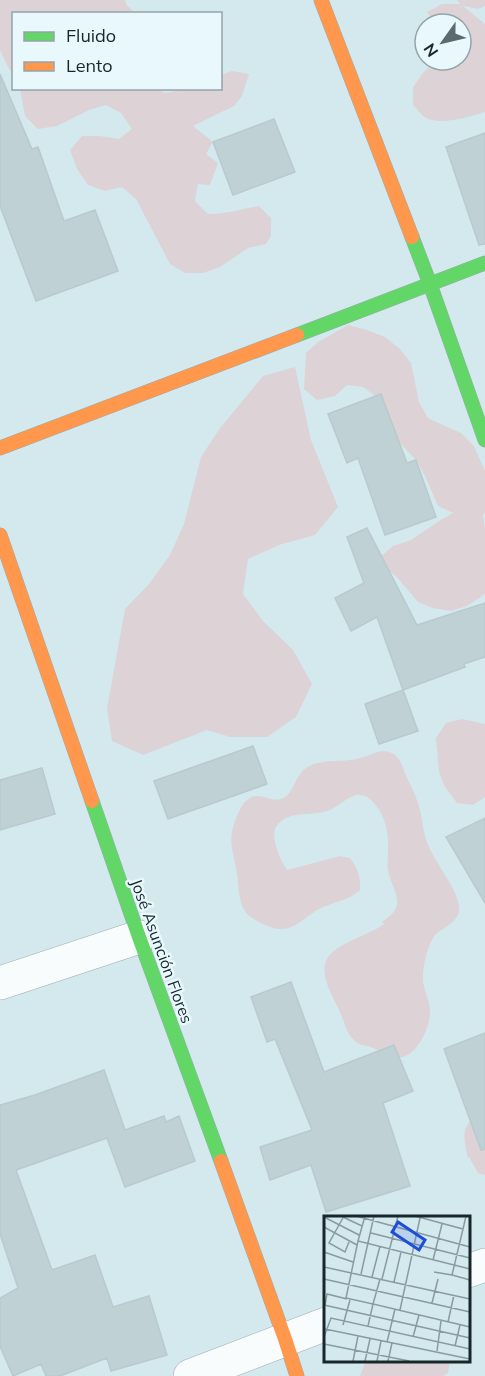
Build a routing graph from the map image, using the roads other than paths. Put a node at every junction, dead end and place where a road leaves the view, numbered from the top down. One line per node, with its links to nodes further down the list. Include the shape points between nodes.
1 (321, 0): 3 (street)
2 (485, 263): 3 (street)
3 (430, 284): 4 (street); 5 (street)
4 (485, 440)
5 (0, 448)
6 (0, 536): 7 (street, José Asunción Flores)
7 (139, 937): 8 (street); 12 (street, José Asunción Flores)
8 (0, 983)
9 (485, 1265): 10 (street)
10 (470, 1270)
11 (324, 1325): 12 (street)
12 (285, 1339): 13 (street); 14 (street, José Asunción Flores)
13 (190, 1376)
14 (297, 1376)

